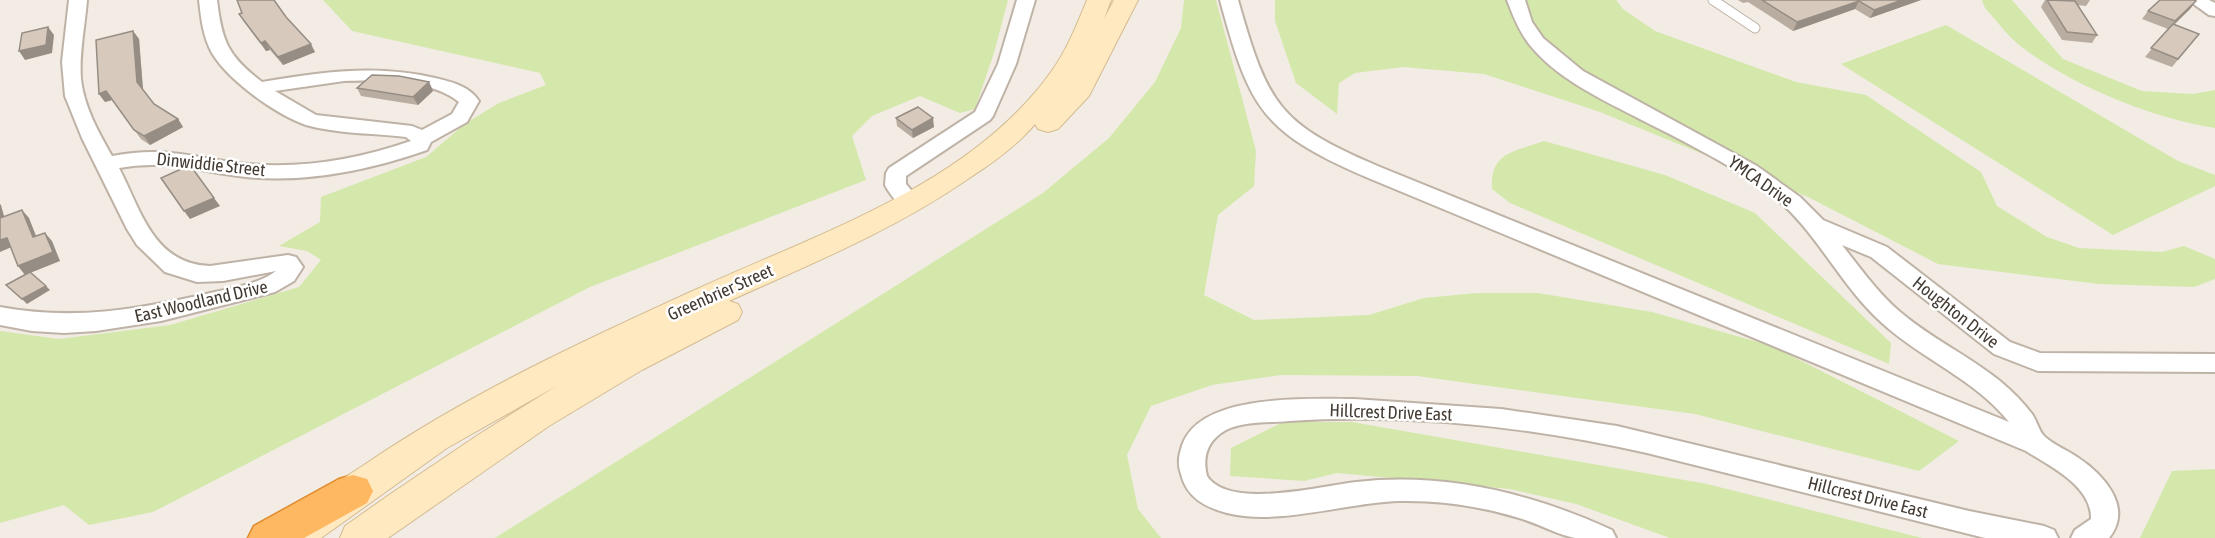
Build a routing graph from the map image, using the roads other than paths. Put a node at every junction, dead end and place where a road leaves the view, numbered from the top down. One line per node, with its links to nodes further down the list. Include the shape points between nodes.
1 (78, 0): 14 (street, via 71,62 73,84 81,113)
2 (208, 0): 12 (street, via 213,34 221,53 232,68)
3 (1026, 0): 15 (street, via 1007,64 983,116 896,173 895,185)
4 (1099, 0): 15 (main road, Greenbrier Street, via 1080,46 1060,79 1029,116 987,152)
5 (1126, 0): 23 (main road, Greenbrier Street, via 1080,90 992,175 883,241 704,322 562,400)
6 (1229, 0): 19 (street, via 1252,74 1276,115 1300,135 1341,158)
7 (1516, 0): 16 (street, YMCA Drive, via 1532,34 1573,73 1737,162 1777,189)
8 (1713, 0): 11 (lane)
9 (2197, 0): 10 (street)
10 (2215, 11)
11 (1755, 28)
12 (260, 88): 13 (street, via 309,119 412,132); 13 (street, via 324,76 375,73 415,78 458,90 469,101 460,118)
13 (421, 139): 14 (street, Dinwiddie Street, via 420,145 389,157 309,170 223,168 175,157 134,158)
14 (108, 164): 17 (street, East Woodland Drive, via 143,239 173,267 199,274 288,263 292,267 288,276 256,290 111,321 54,324)
15 (910, 202): 20 (main road, Greenbrier Street, via 527,386 454,426)
16 (1817, 226): 18 (street, Houghton Drive, via 1879,252 2002,348 2038,362); 19 (street, YMCA Drive, via 1883,310 2000,397 2029,428)
17 (0, 316)
18 (2215, 363)
19 (2035, 444): 26 (street, via 2070,465 2098,492 2107,510 2104,524 2095,535)
20 (353, 491): 21 (highway); 22 (main road, Greenbrier Street)
21 (268, 538)
22 (292, 538)
23 (359, 538)
24 (1602, 538): 25 (street, Hillcrest Drive East, via 1577,525 1521,507 1418,490 1370,492 1265,506 1238,504 1201,489 1192,458 1204,431 1239,416 1316,409 1401,410 1524,421 1641,441)
25 (2044, 538)
26 (2085, 538)

